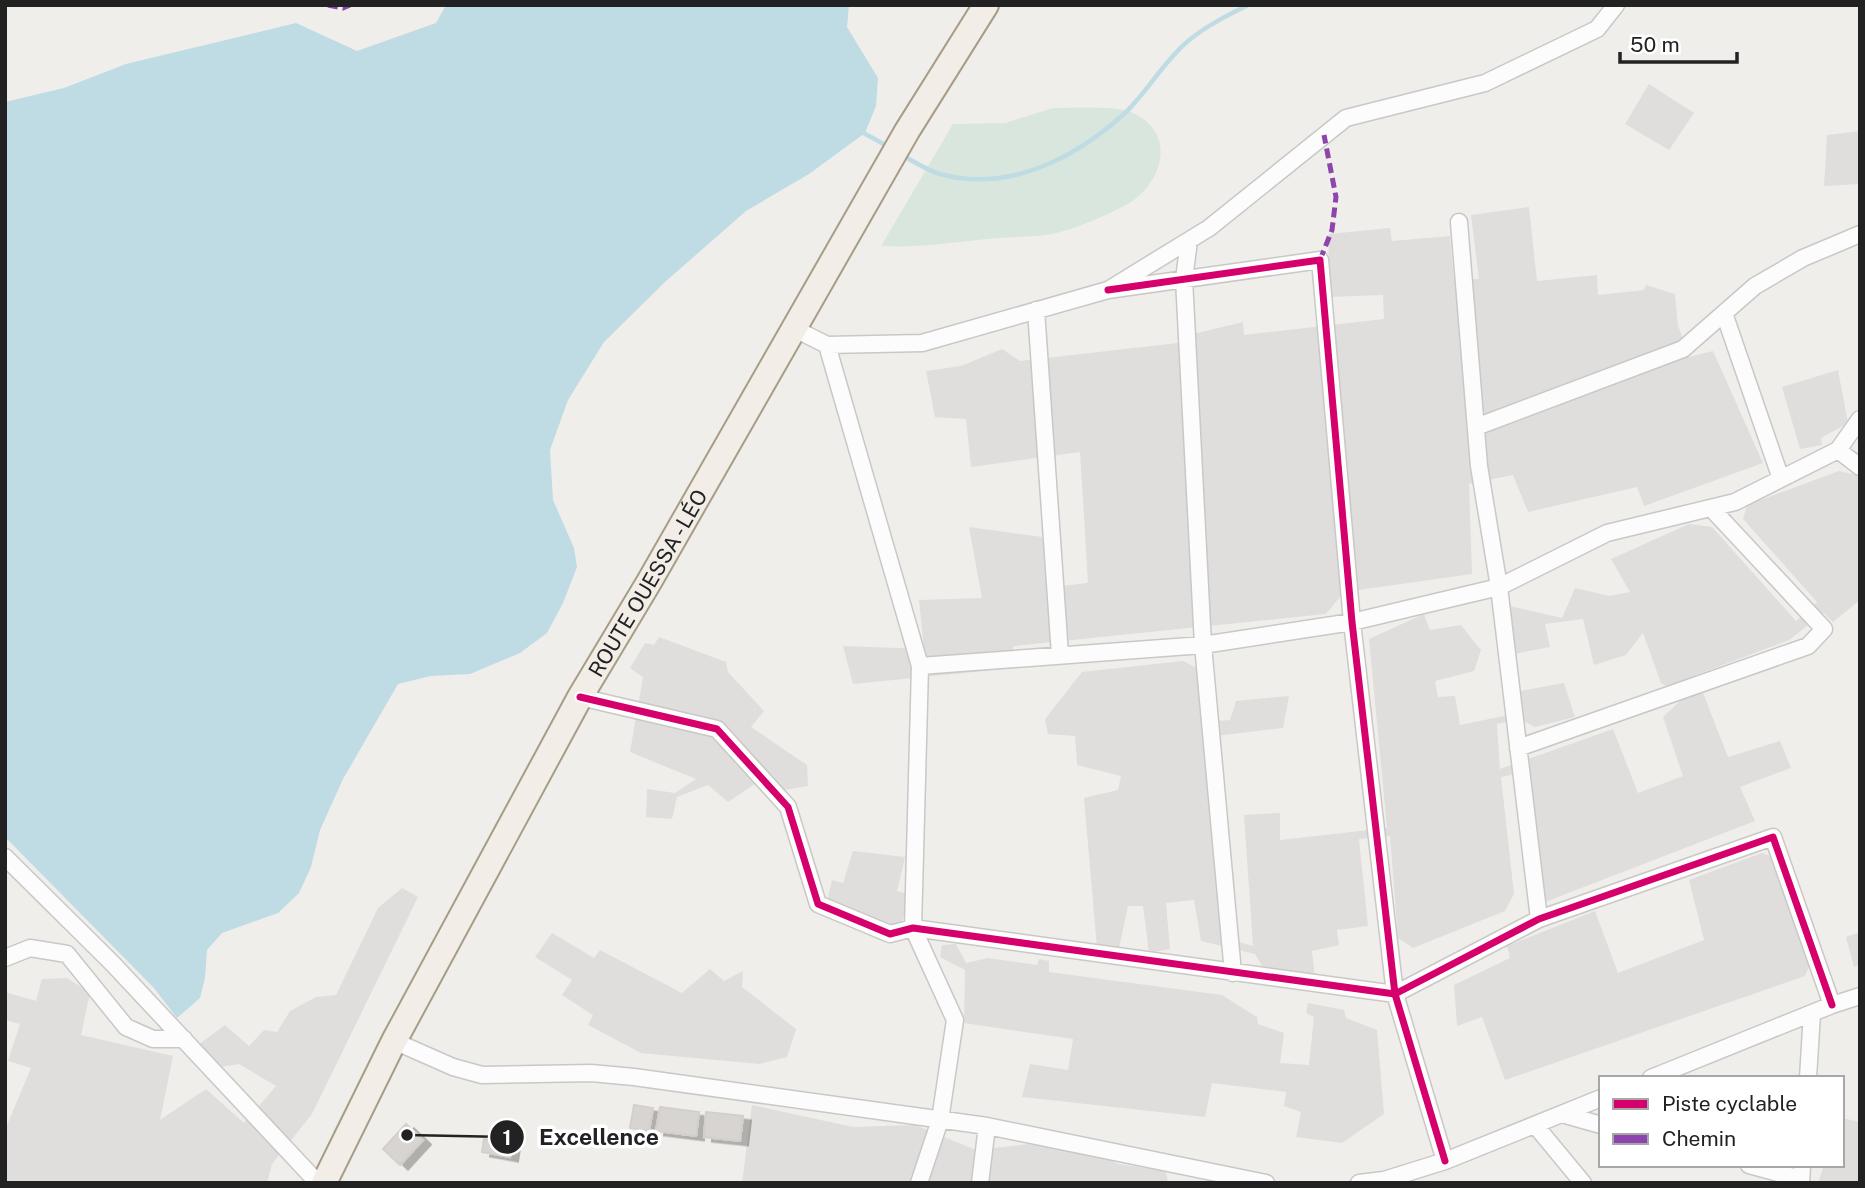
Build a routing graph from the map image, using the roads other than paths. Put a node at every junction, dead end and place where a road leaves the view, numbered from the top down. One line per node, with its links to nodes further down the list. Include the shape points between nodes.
1 (986, 5): 10 (main road, ROUTE OUESSA - LÉO, via 906,131)
2 (1616, 5): 5 (street, via 1597,29 1485,83 1346,118)
3 (1459, 222): 13 (street)
4 (1860, 234): 9 (street, via 1802,258 1755,285)
5 (1189, 241): 6 (street); 7 (street)
6 (1184, 279): 7 (street); 19 (street, via 1320,260); 20 (street)
7 (1108, 290): 8 (street)
8 (1035, 310): 11 (street, via 922,343); 21 (street)
9 (1724, 313): 13 (street, via 1683,349); 16 (street)
10 (793, 328): 11 (street); 23 (main road, ROUTE OUESSA - LÉO)
11 (827, 345): 22 (street)
12 (1860, 419): 14 (street)
13 (1476, 427): 18 (street)
14 (1838, 450): 15 (street); 16 (street)
15 (1860, 467)
16 (1781, 479): 17 (street, via 1735,502)
17 (1711, 508): 18 (street, via 1607,533); 24 (street, via 1824,629 1808,646)
18 (1499, 587): 19 (street); 24 (street)
19 (1352, 622): 20 (street); 30 (street)
20 (1203, 645): 21 (street); 29 (street)
21 (1060, 656): 22 (street)
22 (920, 666): 27 (street)
23 (580, 697): 27 (street, via 717,729 788,807 818,904 890,934); 35 (main road, ROUTE OUESSA - LÉO)
24 (1518, 748): 26 (street)
25 (5, 857): 34 (street)
26 (1539, 919): 30 (street); 32 (street, via 1773,837)
27 (913, 928): 29 (street); 40 (street, via 954,1020)
28 (5, 958): 34 (street, via 30,948 67,954 126,1027 153,1039)
29 (1233, 973): 30 (street)
30 (1395, 994): 44 (street)
31 (1860, 996): 32 (street)
32 (1832, 1005): 33 (street)
33 (1812, 1013): 36 (street); 37 (street)
34 (184, 1039): 46 (street)
35 (394, 1041): 40 (street, via 482,1075 592,1073); 47 (main road, ROUTE OUESSA - LÉO)
36 (1656, 1076)
37 (1808, 1076)
38 (1599, 1099): 39 (street)
39 (1562, 1114): 41 (street); 42 (street)
40 (940, 1120): 43 (street); 48 (street)
41 (1599, 1124)
42 (1535, 1125): 44 (street); 52 (street)
43 (987, 1126): 49 (street); 50 (street)
44 (1446, 1161): 51 (street)
45 (1756, 1167): 53 (street, via 1793,1177)
46 (318, 1183)
47 (324, 1183)
48 (919, 1183)
49 (979, 1183)
50 (1266, 1183)
51 (1359, 1183)
52 (1583, 1183)
53 (1799, 1183)

